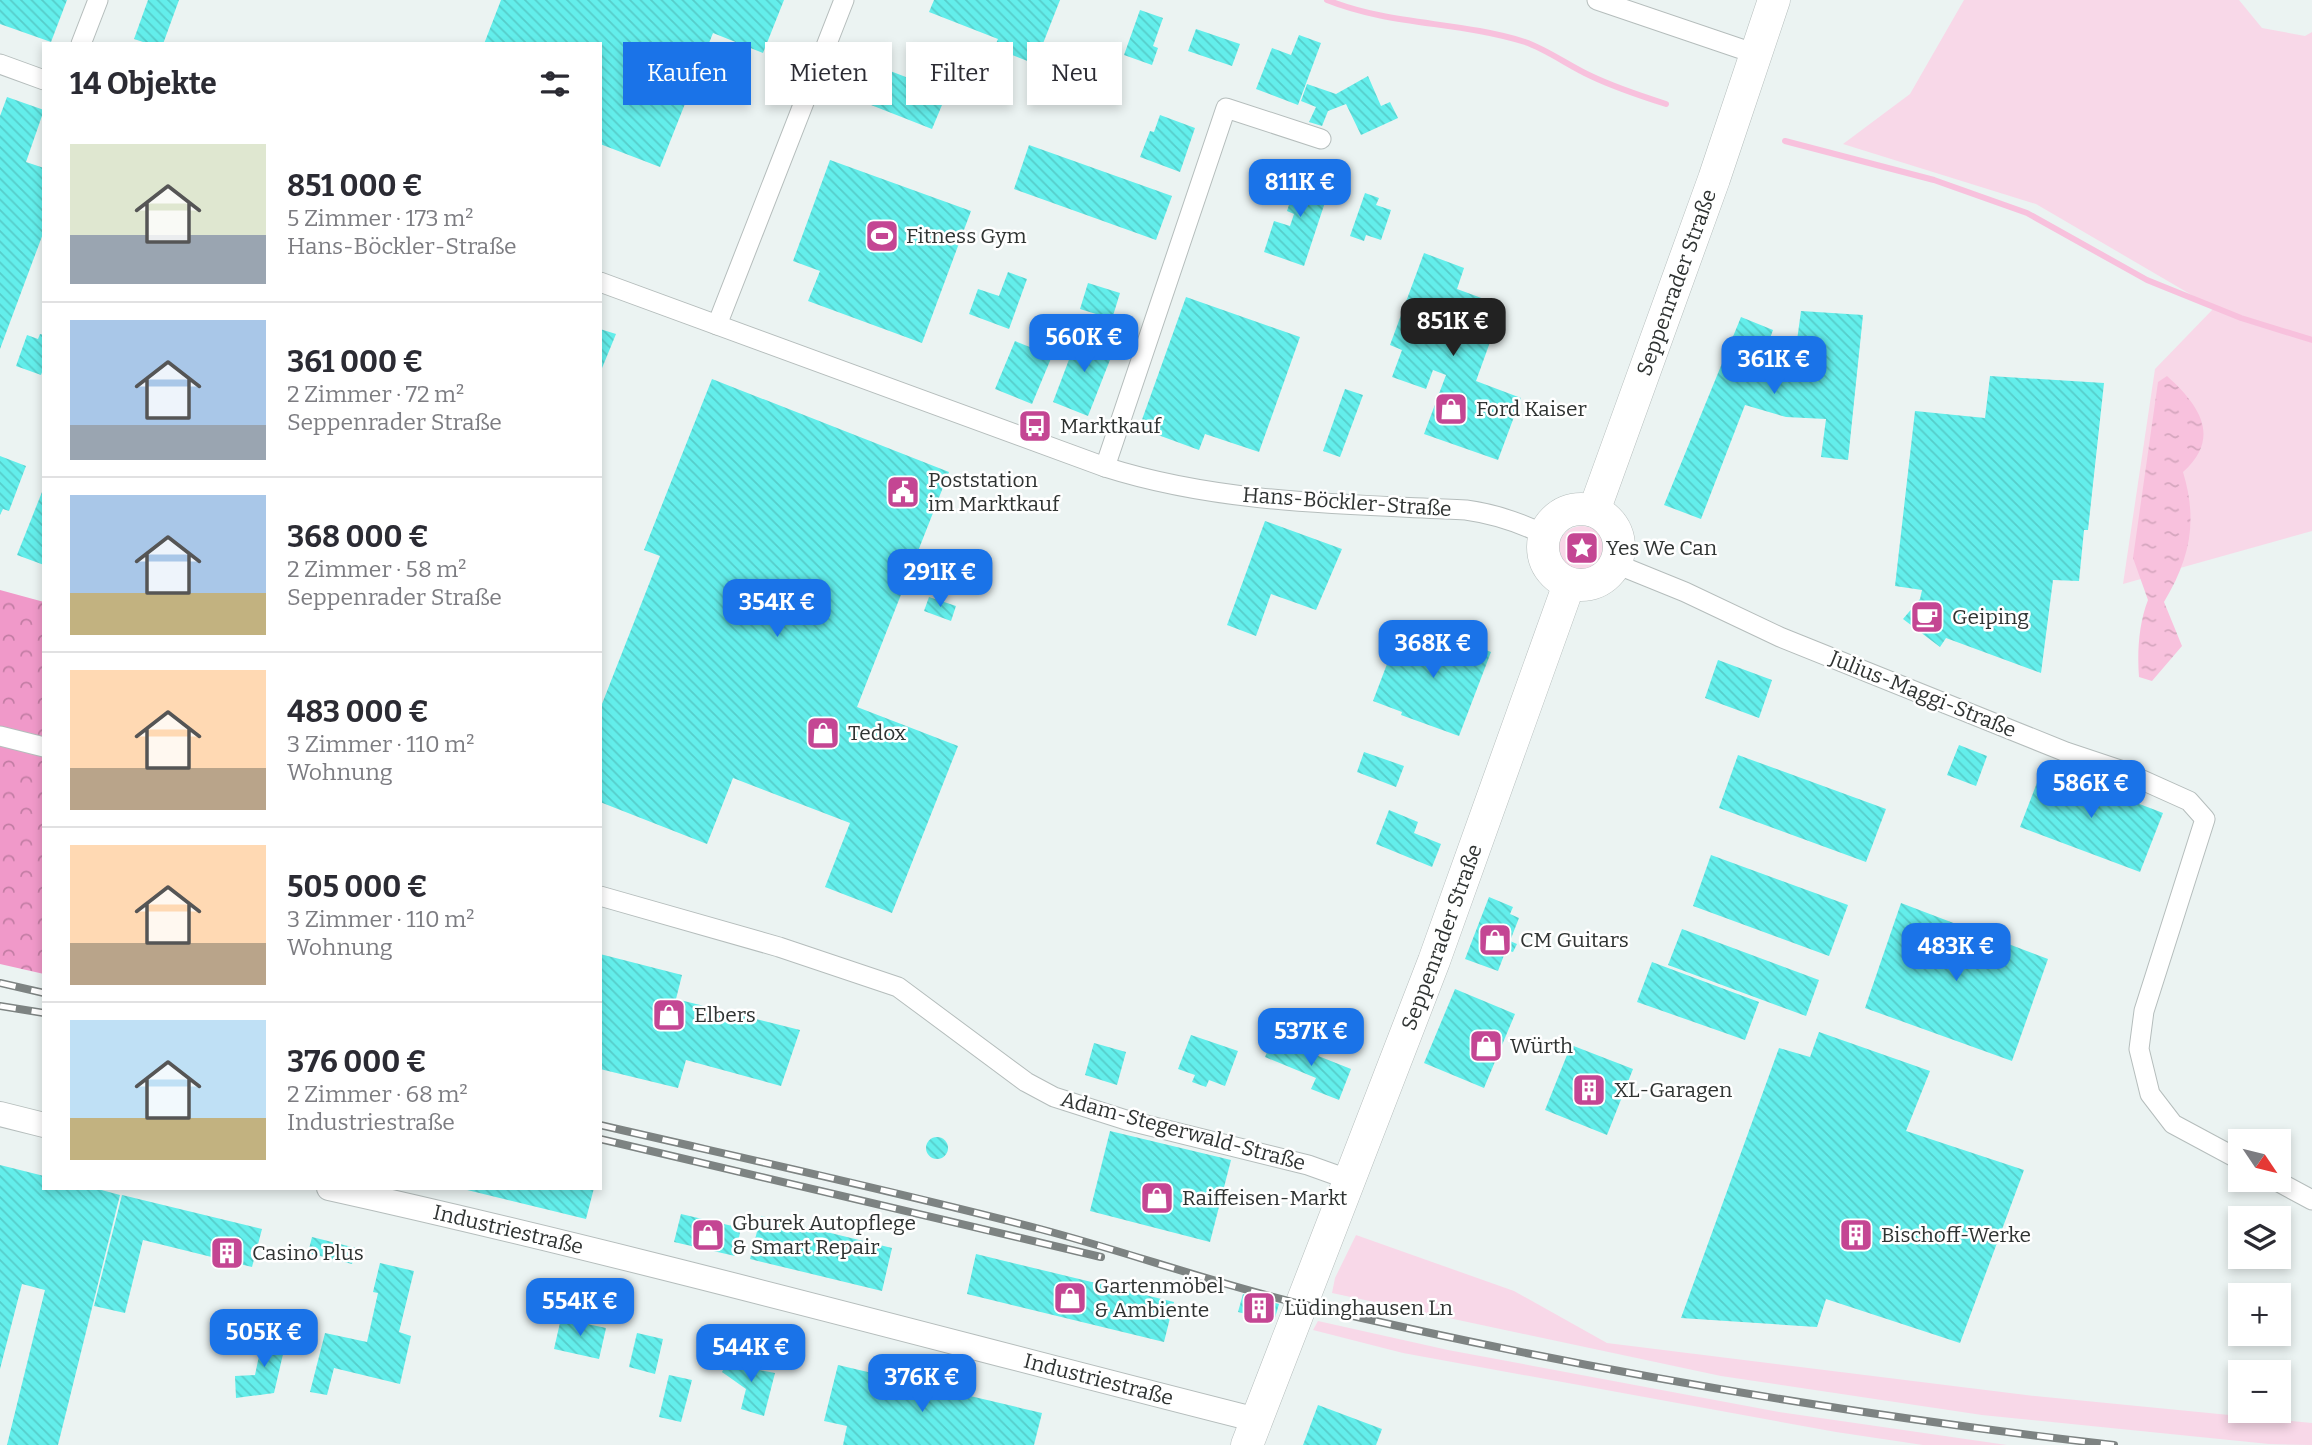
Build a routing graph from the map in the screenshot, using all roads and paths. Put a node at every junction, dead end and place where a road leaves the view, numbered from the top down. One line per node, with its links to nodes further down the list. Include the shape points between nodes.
1 (98, 0): 5 (street)
2 (844, 0): 11 (street)
3 (1597, 0): 6 (street)
4 (1774, 0): 6 (main road, Seppenrader Straße)
5 (82, 42)
6 (1756, 54): 13 (main road, Seppenrader Straße)
7 (0, 64): 8 (street)
8 (42, 79)
9 (1321, 139): 12 (street, via 1226,108)
10 (602, 283): 11 (street, Hans-Böckler-Straße)
11 (717, 325): 12 (street, Hans-Böckler-Straße)
12 (1105, 467): 14 (street, Hans-Böckler-Straße, via 1145,480 1278,501 1494,514)
13 (1594, 511): 14 (main road, via 1566,513); 15 (main road, via 1609,521 1617,534)
14 (1545, 535): 16 (main road, via 1547,564)
15 (1616, 564): 16 (main road, via 1596,582); 22 (street, Julius-Maggi-Straße, via 1780,637 2189,800 2204,818 2144,1011 2139,1049 2150,1094 2173,1124)
16 (1569, 584): 23 (main road, Seppenrader Straße, via 1439,950)
17 (0, 736): 18 (street)
18 (42, 746)
19 (602, 897): 23 (street, Adam-Stegerwald-Straße, via 898,987 1026,1082 1054,1097)
20 (0, 1114): 21 (street)
21 (42, 1124)
22 (2228, 1154)
23 (1350, 1180): 27 (main road, Seppenrader Straße)
24 (2291, 1189): 26 (street)
25 (338, 1190): 27 (street, Industriestraße, via 906,1329)
26 (2312, 1200)
27 (1252, 1433)

